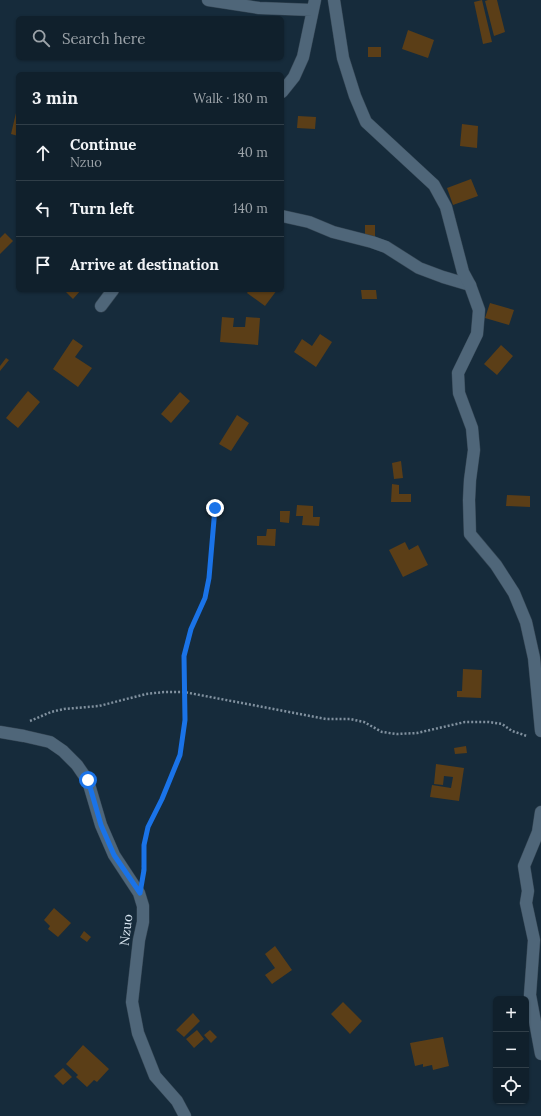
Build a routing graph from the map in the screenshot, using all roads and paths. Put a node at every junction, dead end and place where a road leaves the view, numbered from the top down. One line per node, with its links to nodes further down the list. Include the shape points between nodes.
1 (208, 0): 3 (street, via 259,8)
2 (334, 0): 6 (street, via 343,58 366,122 434,185 446,206 463,272)
3 (314, 5): 4 (street, via 302,57 294,77)
4 (284, 90)
5 (284, 216): 6 (street, via 372,242 419,268)
6 (470, 285): 12 (street, via 479,310 477,334 458,373 459,393 472,428 474,450 469,500 470,534 514,593 526,622 534,658)
7 (112, 292): 8 (street)
8 (101, 306)
9 (215, 508): 10 (path, via 205,598 191,629 184,656)
10 (184, 692): 11 (path, via 155,692 99,706 58,711); 12 (path, via 326,719 350,719 364,722 382,732 397,734 417,733 465,722 489,722 502,724 512,731); 14 (path, via 185,720 180,755 148,827)
11 (3, 733): 14 (street, Nzuo, via 50,742 77,765 88,780 101,825 114,855)
12 (537, 734)
13 (541, 812): 15 (street, via 538,832 524,866 528,891 526,903 534,940 530,995)
14 (140, 893): 16 (street, Nzuo, via 143,922 132,1002 138,1033 155,1076 177,1101)
15 (541, 1054)
16 (185, 1116)

